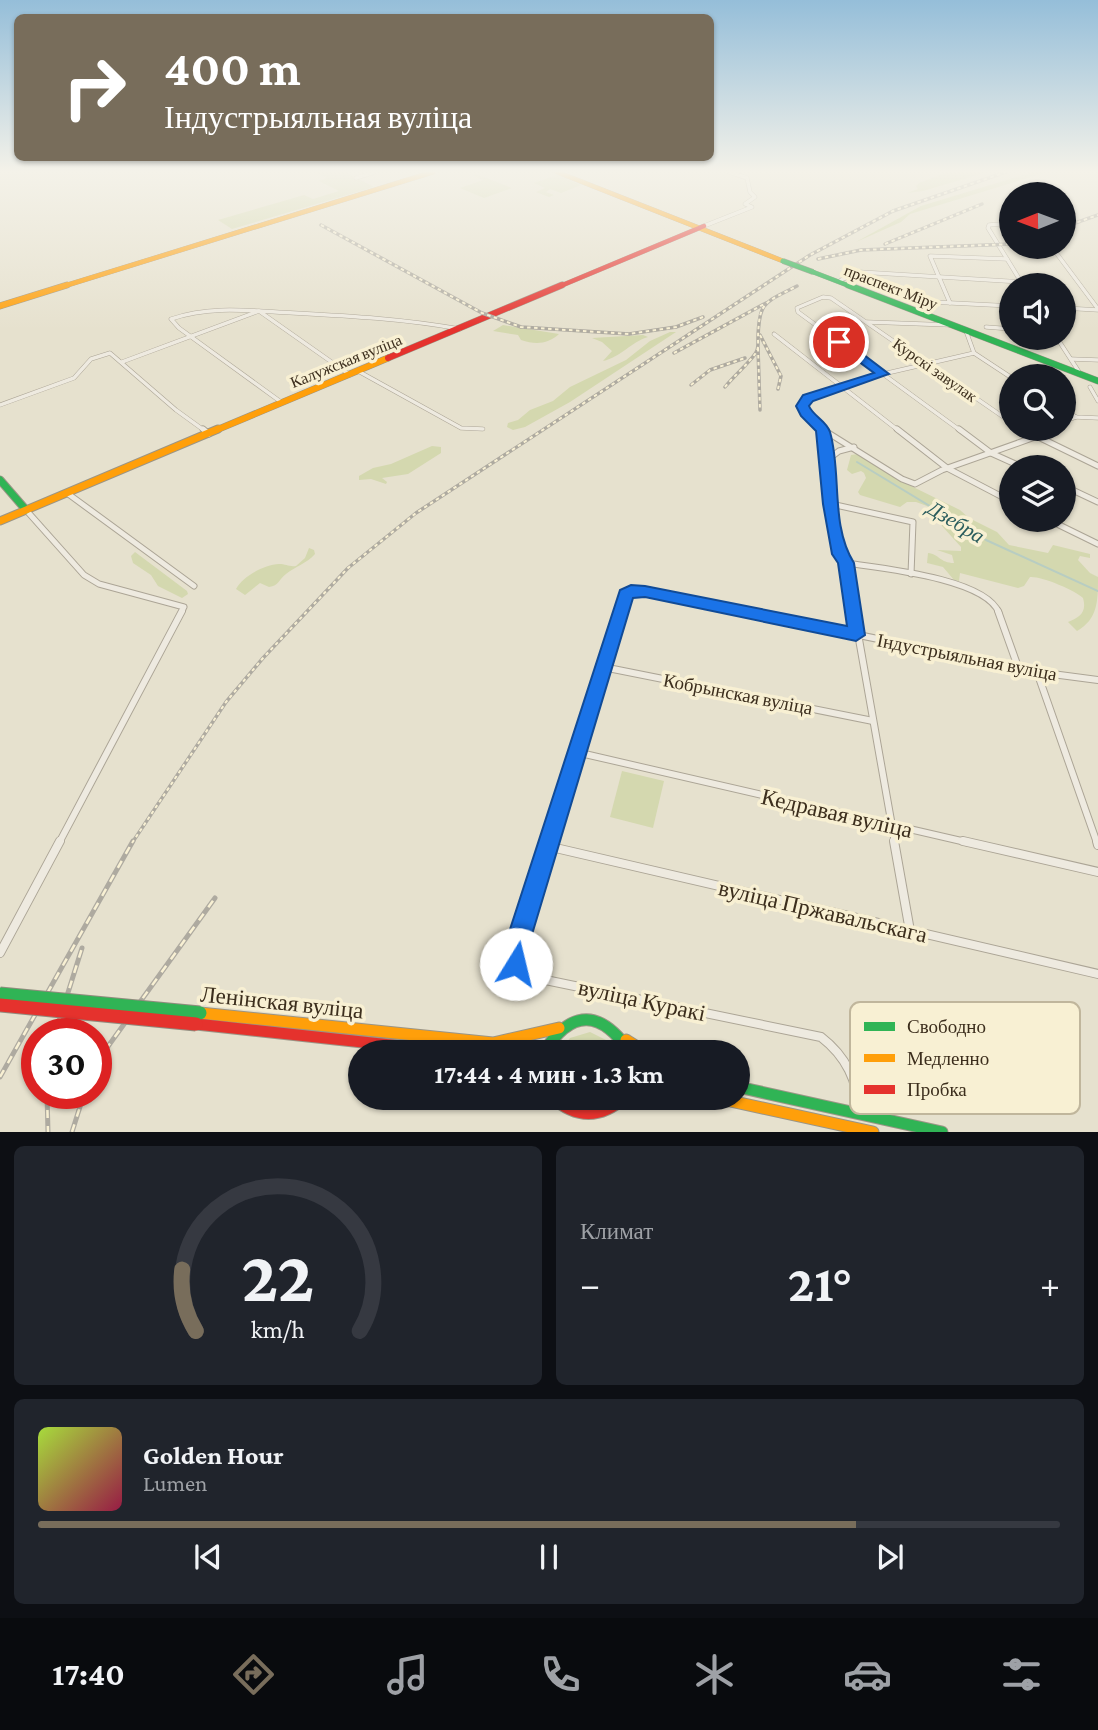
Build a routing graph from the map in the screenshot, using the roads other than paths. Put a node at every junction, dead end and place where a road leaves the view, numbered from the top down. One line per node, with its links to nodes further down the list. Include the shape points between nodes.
1 (255, 225): 16 (main road)
2 (258, 225): 16 (main road)
3 (696, 225): 6 (main road, праспект Міру)
4 (707, 225): 6 (street)
5 (995, 225): 7 (street, via 988,228)
6 (702, 227): 10 (main road, праспект Міру, bridge); 25 (main road, Калужская вуліца)
7 (999, 247)
8 (1061, 259): 20 (street)
9 (1007, 260): 11 (street); 13 (street, via 930,256)
10 (815, 271): 12 (main road, праспект Міру); 23 (main road, праспект Міру)
11 (1015, 273)
12 (841, 279): 13 (street, via 860,272); 37 (main road, праспект Міру)
13 (940, 279): 14 (street); 17 (street)
14 (999, 282)
15 (912, 301): 17 (street)
16 (0, 303)
17 (950, 303): 18 (street)
18 (999, 305)
19 (1076, 308): 20 (street)
20 (1098, 309)
21 (259, 311): 25 (street, via 390,317); 29 (street); 29 (street, via 197,312 170,319); 38 (street)
22 (867, 322): 23 (street); 35 (street, Курскі завулак); 39 (street, Курскі завулак, via 831,298 823,297 796,310)
23 (951, 325): 27 (main road, праспект Міру)
24 (986, 327): 26 (street)
25 (460, 328): 38 (main road, Калужская вуліца)
26 (999, 328)
27 (966, 331): 31 (street); 37 (main road, праспект Міру)
28 (774, 334): 41 (street)
29 (191, 337): 34 (street); 44 (street)
30 (1065, 350): 32 (street)
31 (974, 354): 35 (street); 36 (street)
32 (1071, 359): 33 (street); 37 (street)
33 (1098, 360)
34 (122, 362): 45 (street, via 104,354 91,359 74,378); 51 (street)
35 (926, 363): 39 (street); 46 (street, Курскі завулак)
36 (999, 369)
37 (1079, 372): 40 (main road, праспект Міру)
38 (354, 373): 44 (main road, Калужская вуліца); 49 (street, via 461,428)
39 (883, 374): 41 (street); 55 (street)
40 (1095, 382): 43 (street)
41 (841, 387): 42 (street); 59 (street)
42 (808, 398): 50 (street, via 803,406 806,413)
43 (1098, 401)
44 (281, 402): 51 (main road, Калужская вуліца)
45 (0, 405)
46 (999, 414)
47 (1076, 417): 48 (street)
48 (1098, 418)
49 (483, 429)
50 (823, 430): 54 (street); 57 (street)
51 (209, 435): 62 (main road, Калужская вуліца)
52 (1024, 441): 55 (street)
53 (1044, 441): 58 (street)
54 (854, 447): 57 (street); 59 (street, via 908,482 922,482)
55 (991, 453): 56 (street); 59 (street)
56 (999, 457)
57 (826, 461): 65 (street)
58 (1098, 466)
59 (947, 468): 63 (street)
60 (0, 480): 66 (main road)
61 (1076, 492): 64 (street)
62 (67, 494): 66 (main road, Калужская вуліца); 72 (street)
63 (999, 495)
64 (1098, 502)
65 (831, 504): 70 (street, via 840,554); 71 (street, via 913,522)
66 (26, 510): 67 (main road, Калужская вуліца); 86 (street, via 84,575 99,584 184,607)
67 (0, 522)
68 (1074, 532): 69 (street)
69 (1098, 544)
70 (846, 563): 71 (street); 74 (street)
71 (911, 574): 76 (street, via 959,586 992,601)
72 (194, 586)
73 (631, 591): 74 (street, Індустрыяльная вуліца); 75 (street, вуліца Куракі, via 624,597)
74 (856, 635): 76 (street, Індустрыяльная вуліца); 79 (street)
75 (603, 667): 79 (street, Кобрынская вуліца); 80 (street, вуліца Куракі)
76 (1018, 667): 77 (street, Індустрыяльная вуліца)
77 (1037, 672): 78 (street, Індустрыяльная вуліца); 82 (street)
78 (1098, 680)
79 (873, 721): 81 (street)
80 (576, 752): 81 (street, Кедравая вуліца); 83 (street, вуліца Куракі)
81 (893, 826): 84 (street, Кедравая вуліца); 85 (street)
82 (1098, 845)
83 (547, 846): 85 (street, вуліца Пржавальскага); 94 (street, вуліца Куракі, via 515,951 522,972 821,1037 839,1050)
84 (1098, 872)
85 (911, 931): 87 (street, вуліца Пржавальскага)
86 (0, 953)
87 (1098, 974)
88 (0, 994): 90 (main road, Ленінская вуліца, bridge, via 493,1043)
89 (0, 1005): 91 (main road, Ленінская вуліца, bridge)
90 (559, 1028): 92 (main road); 93 (main road, Ленінская вуліца, via 572,1020 601,1020)
91 (348, 1040)
92 (549, 1040)
93 (625, 1040)
94 (850, 1066)
95 (750, 1090): 99 (main road)
96 (750, 1105): 101 (main road)
97 (566, 1110): 98 (main road, via 581,1116)
98 (612, 1110)
99 (850, 1111)
100 (862, 1114): 101 (street); 103 (main road)
101 (863, 1129): 102 (main road)
102 (873, 1132)
103 (942, 1132)

